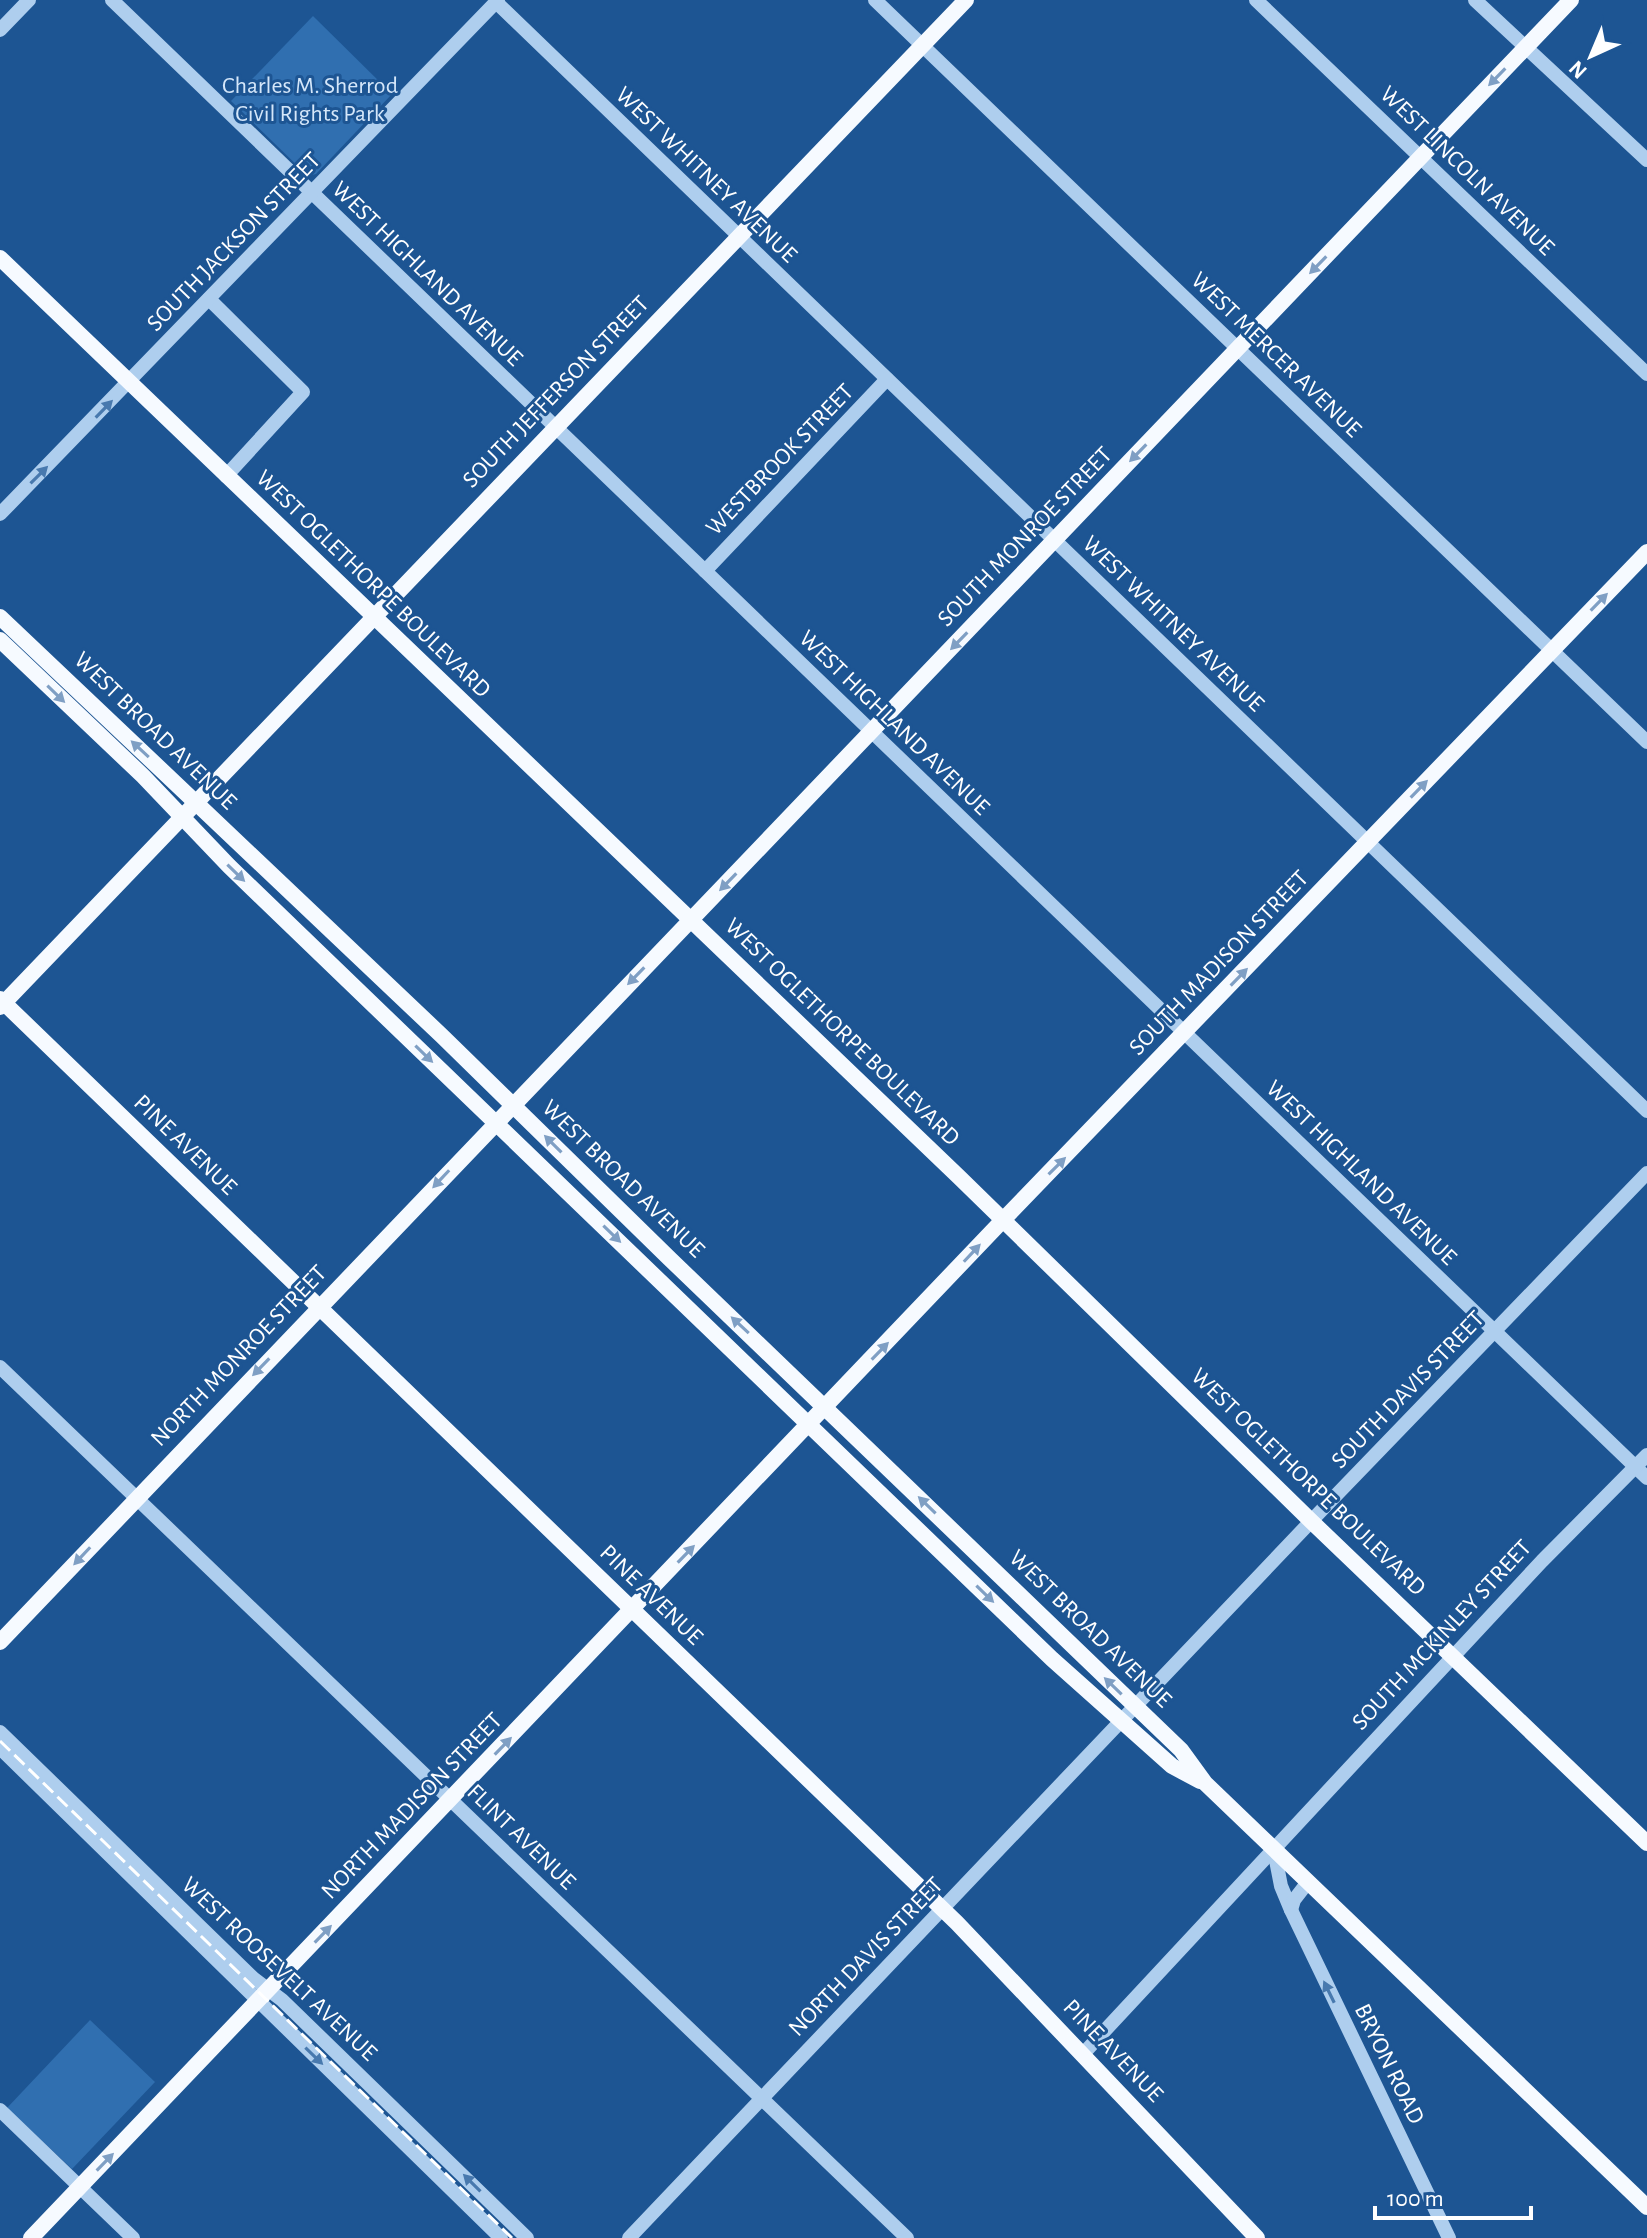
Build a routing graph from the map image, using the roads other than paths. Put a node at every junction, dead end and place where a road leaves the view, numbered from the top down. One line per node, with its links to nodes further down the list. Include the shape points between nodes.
1 (29, 0): 9 (street)
2 (112, 0): 14 (street, WEST HIGHLAND AVENUE)
3 (875, 0): 10 (street, WEST MERCER AVENUE)
4 (966, 0): 10 (main road, SOUTH JEFFERSON STREET)
5 (1256, 0): 12 (street, WEST LINCOLN AVENUE)
6 (1475, 0): 11 (street)
7 (1571, 0): 11 (main road, SOUTH MONROE STREET)
8 (497, 1): 14 (street, SOUTH JACKSON STREET); 15 (street, WEST WHITNEY AVENUE)
9 (0, 30)
10 (923, 46): 15 (main road, SOUTH JEFFERSON STREET); 18 (street, WEST MERCER AVENUE)
11 (1526, 47): 12 (main road, SOUTH MONROE STREET, one-way to 12); 13 (street)
12 (1420, 158): 18 (main road, SOUTH MONROE STREET, one-way to 18); 19 (street, WEST LINCOLN AVENUE)
13 (1647, 160)
14 (311, 194): 17 (street, SOUTH JACKSON STREET); 22 (street, WEST HIGHLAND AVENUE)
15 (739, 237): 20 (street, WEST WHITNEY AVENUE); 22 (main road, SOUTH JEFFERSON STREET)
16 (0, 258): 21 (main road, WEST OGLETHORPE BOULEVARD)
17 (209, 299): 21 (street, SOUTH JACKSON STREET); 23 (street, via 303,392)
18 (1238, 348): 25 (main road, SOUTH MONROE STREET, one-way to 25); 31 (street, WEST MERCER AVENUE)
19 (1647, 374)
20 (887, 379): 25 (street, WEST WHITNEY AVENUE); 27 (street, WESTBROOK STREET)
21 (130, 382): 23 (main road, WEST OGLETHORPE BOULEVARD); 24 (street, SOUTH JACKSON STREET, one-way to 21)
22 (555, 428): 27 (street, WEST HIGHLAND AVENUE); 29 (main road, SOUTH JEFFERSON STREET)
23 (226, 476): 29 (main road, WEST OGLETHORPE BOULEVARD)
24 (0, 514)
25 (1055, 540): 32 (main road, SOUTH MONROE STREET, one-way to 32); 36 (street, WEST WHITNEY AVENUE)
26 (1647, 552): 31 (main road, SOUTH MADISON STREET, one-way to 26)
27 (705, 571): 32 (street, WEST HIGHLAND AVENUE)
28 (0, 617): 34 (main road, WEST BROAD AVENUE, one-way to 28)
29 (373, 617): 34 (main road, SOUTH JEFFERSON STREET); 37 (main road, WEST OGLETHORPE BOULEVARD)
30 (0, 640): 35 (main road, WEST BROAD AVENUE, one-way to 35)
31 (1552, 651): 33 (street, WEST MERCER AVENUE); 36 (main road, SOUTH MADISON STREET, one-way to 31)
32 (872, 732): 37 (main road, SOUTH MONROE STREET, one-way to 37); 39 (street, WEST HIGHLAND AVENUE)
33 (1647, 742)
34 (196, 803): 35 (main road, SOUTH JEFFERSON STREET); 40 (main road, WEST BROAD AVENUE)
35 (181, 818): 38 (main road, SOUTH JEFFERSON STREET); 42 (main road, WEST BROAD AVENUE, one-way to 42)
36 (1367, 842): 39 (main road, SOUTH MADISON STREET, one-way to 36); 41 (street, WEST WHITNEY AVENUE)
37 (691, 921): 40 (main road, SOUTH MONROE STREET, one-way to 40); 44 (main road, WEST OGLETHORPE BOULEVARD)
38 (1, 1003): 45 (main road, PINE AVENUE)
39 (1185, 1033): 44 (main road, SOUTH MADISON STREET, one-way to 39); 46 (street, WEST HIGHLAND AVENUE)
40 (512, 1104): 42 (main road, NORTH MONROE STREET); 48 (main road, WEST BROAD AVENUE, one-way to 40)
41 (1647, 1111)
42 (494, 1122): 45 (main road, NORTH MONROE STREET, one-way to 45); 49 (main road, WEST BROAD AVENUE, one-way to 49)
43 (1647, 1173): 46 (street, SOUTH DAVIS STREET)
44 (1002, 1221): 48 (main road, SOUTH MADISON STREET, one-way to 44); 54 (main road, WEST OGLETHORPE BOULEVARD)
45 (318, 1308): 53 (main road, NORTH MONROE STREET, one-way to 53); 55 (main road, PINE AVENUE)
46 (1495, 1332): 51 (street, WEST HIGHLAND AVENUE); 54 (street, SOUTH DAVIS STREET)
47 (0, 1367): 53 (street, FLINT AVENUE)
48 (826, 1407): 49 (main road, NORTH MADISON STREET); 58 (main road, WEST BROAD AVENUE, one-way to 48)
49 (808, 1424): 55 (main road, NORTH MADISON STREET, one-way to 49); 59 (main road, WEST BROAD AVENUE, one-way to 59)
50 (1647, 1455): 51 (street, SOUTH MCKINLEY STREET)
51 (1636, 1467): 52 (street, WEST HIGHLAND AVENUE); 57 (street, SOUTH MCKINLEY STREET)
52 (1647, 1478)
53 (137, 1498): 56 (main road, NORTH MONROE STREET, one-way to 56); 63 (street, FLINT AVENUE)
54 (1311, 1521): 57 (main road, WEST OGLETHORPE BOULEVARD); 58 (street, SOUTH DAVIS STREET)
55 (632, 1611): 63 (main road, NORTH MADISON STREET, one-way to 55); 67 (main road, PINE AVENUE)
56 (0, 1642)
57 (1452, 1656): 64 (main road, WEST OGLETHORPE BOULEVARD); 65 (street, SOUTH MCKINLEY STREET)
58 (1135, 1707): 59 (street, NORTH DAVIS STREET); 62 (main road, WEST BROAD AVENUE, via 1181,1750)
59 (1121, 1721): 62 (main road, WEST BROAD AVENUE, via 1172,1766); 67 (street, NORTH DAVIS STREET)
60 (0, 1732): 69 (street, WEST ROOSEVELT AVENUE, via 253,1978)
61 (0, 1748): 69 (street, WEST ROOSEVELT AVENUE)
62 (1205, 1783): 65 (main road, WEST BROAD AVENUE)
63 (451, 1800): 69 (main road, NORTH MADISON STREET, one-way to 63); 71 (street, FLINT AVENUE)
64 (1647, 1843)
65 (1274, 1850): 66 (main road, WEST BROAD AVENUE); 68 (street, BRYON ROAD); 70 (street, SOUTH MCKINLEY STREET)
66 (1308, 1882): 68 (street); 74 (main road, WEST BROAD AVENUE)
67 (943, 1909): 70 (main road, PINE AVENUE); 71 (street, NORTH DAVIS STREET)
68 (1291, 1910): 82 (street, BRYON ROAD, one-way to 68)
69 (263, 1996): 73 (main road, NORTH MADISON STREET, one-way to 69); 77 (street, WEST ROOSEVELT AVENUE, one-way to 77); 78 (street, WEST ROOSEVELT AVENUE, one-way to 69, via 282,2000)
70 (1083, 2054): 81 (main road, PINE AVENUE)
71 (762, 2099): 79 (street, NORTH DAVIS STREET); 80 (street, FLINT AVENUE)
72 (0, 2110): 73 (street)
73 (80, 2187): 75 (main road, NORTH MADISON STREET); 76 (street)
74 (1647, 2207)
75 (31, 2238)
76 (133, 2238)
77 (501, 2238)
78 (527, 2238)
79 (629, 2238)
80 (907, 2238)
81 (1257, 2238)
82 (1449, 2238)

